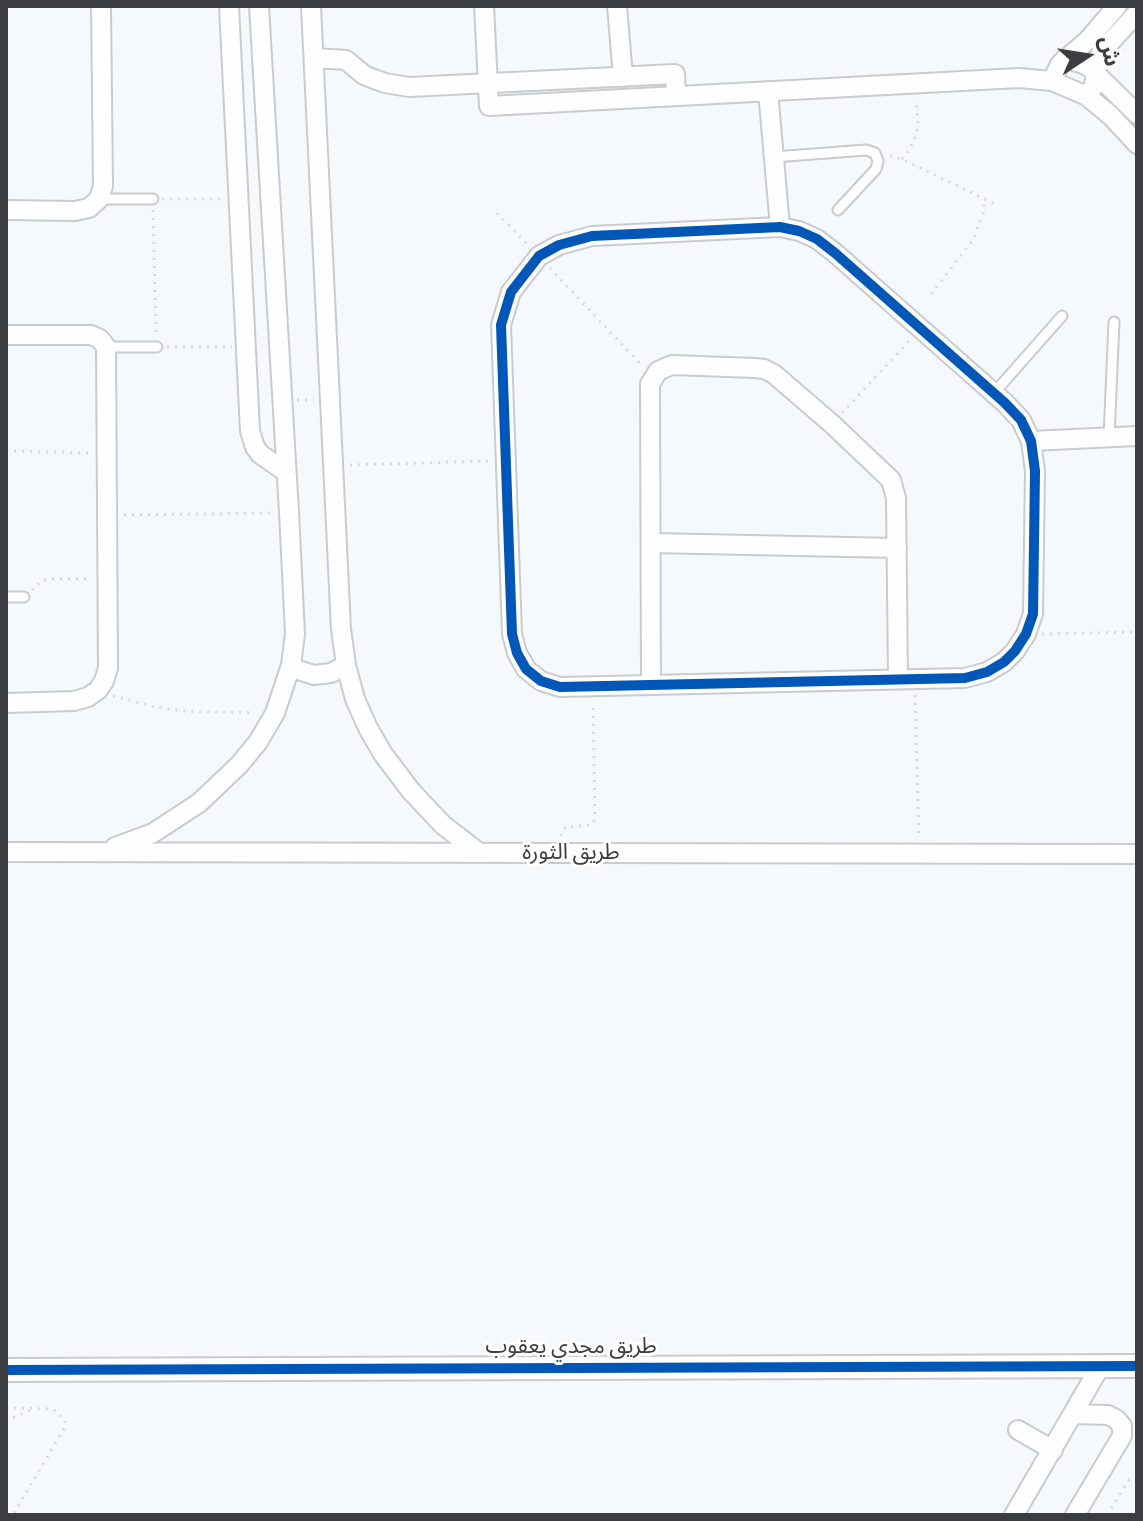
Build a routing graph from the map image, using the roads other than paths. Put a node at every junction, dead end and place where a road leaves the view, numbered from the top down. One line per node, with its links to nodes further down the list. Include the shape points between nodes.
1 (101, 6): 21 (street)
2 (229, 6): 35 (street, via 252,439 260,454)
3 (259, 6): 35 (street)
4 (311, 6): 9 (street)
5 (484, 6): 14 (street)
6 (617, 6): 12 (street)
7 (1117, 6): 10 (street)
8 (1137, 13): 11 (street, via 1103,50)
9 (314, 58): 14 (street, via 346,60 364,75 397,86); 41 (street)
10 (1065, 59): 11 (street); 13 (street)
11 (1095, 72): 17 (street); 18 (street)
12 (623, 77): 14 (street); 16 (street, via 675,74)
13 (1052, 81): 15 (street, via 1019,78); 17 (street)
14 (487, 83): 16 (street, via 489,106)
15 (768, 91): 16 (street); 20 (street)
16 (676, 96)
17 (1087, 96): 19 (street)
18 (1137, 114)
19 (1137, 144)
20 (774, 157): 24 (lane, via 871,151 877,156 876,169); 25 (street)
21 (99, 199): 22 (lane); 23 (street, via 75,211)
22 (153, 199)
23 (6, 210)
24 (838, 210)
25 (780, 227): 31 (street, via 817,239); 43 (street, via 592,236 559,245 539,256 511,292 501,325 512,634 517,653 541,681 560,687)
26 (1062, 316): 31 (lane)
27 (1114, 322): 33 (lane)
28 (6, 335): 29 (street, via 91,335)
29 (106, 347): 30 (lane); 44 (street, via 108,668 98,690 88,697)
30 (157, 347)
31 (994, 393): 34 (street, via 1021,420)
32 (1137, 436): 33 (street)
33 (1109, 437): 34 (street)
34 (1031, 441): 42 (street, via 1034,591 1026,634 1004,662 987,672 965,678)
35 (286, 472): 40 (street, via 295,634)
36 (651, 543): 37 (street); 37 (street, via 650,384 658,371 672,365 764,369 782,381 891,480); 43 (street)
37 (897, 548): 42 (street)
38 (6, 597): 39 (lane)
39 (24, 597)
40 (291, 665): 41 (street, via 314,675); 46 (street, via 275,713 239,765 199,803 153,833)
41 (346, 665): 47 (street, via 355,699 383,754 443,825)
42 (906, 679): 43 (street)
43 (651, 685)
44 (6, 703)
45 (6, 852): 46 (street, طريق الثورة)
46 (101, 852): 47 (street, طريق الثورة)
47 (478, 852): 48 (street, طريق الثورة)
48 (1136, 853)
49 (1101, 1365): 50 (street, طريق مجدي يعقوب); 51 (street, طريق مجدي يعقوب); 52 (street)
50 (1137, 1366)
51 (6, 1370)
52 (1074, 1414): 54 (street); 56 (street, via 1108,1415 1122,1426 1122,1436)
53 (1018, 1430): 54 (street)
54 (1053, 1450): 55 (street)
55 (1014, 1515)
56 (1075, 1515)

